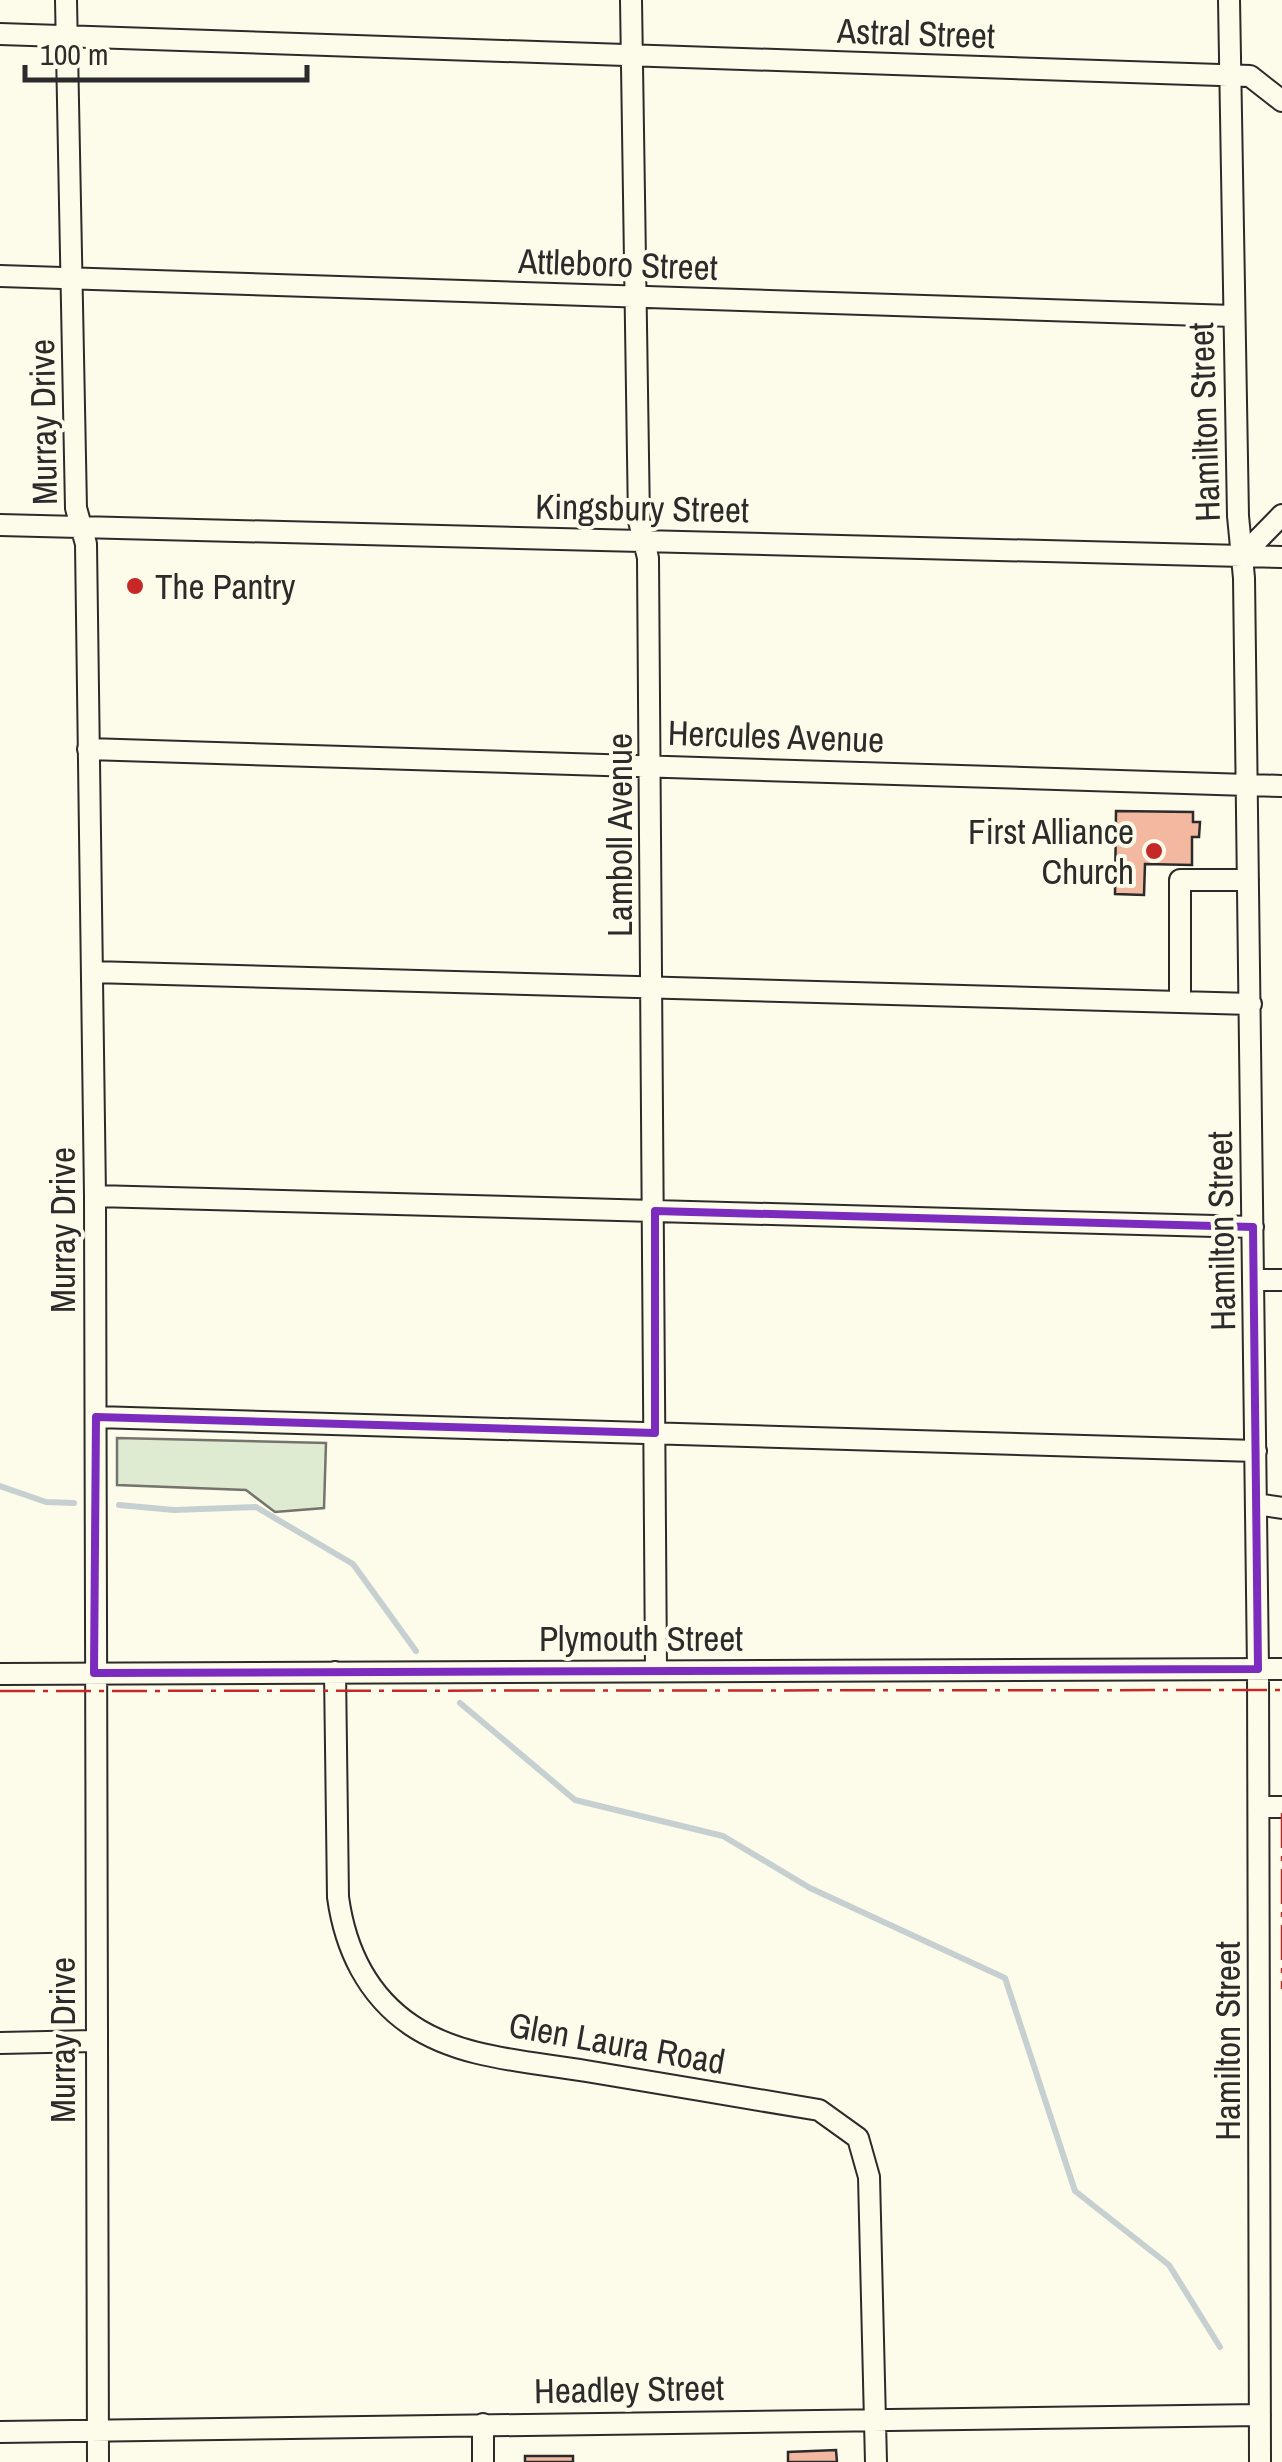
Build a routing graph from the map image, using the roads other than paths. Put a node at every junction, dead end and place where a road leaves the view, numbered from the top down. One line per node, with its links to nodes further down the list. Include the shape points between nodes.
1 (66, 0): 5 (street, Murray Drive)
2 (630, 0): 6 (street, Lamboll Avenue)
3 (1229, 0): 7 (street, Hamilton Street)
4 (0, 34): 5 (street, Astral Street)
5 (66, 34): 6 (street, Astral Street); 10 (street, Murray Drive)
6 (631, 56): 7 (street, Astral Street); 11 (street, Lamboll Avenue)
7 (1230, 75): 8 (street, via 1260,80); 12 (street, Hamilton Street)
8 (1282, 101)
9 (0, 276): 10 (street, Attleboro Street)
10 (73, 278): 11 (street, Attleboro Street); 15 (street, Murray Drive)
11 (636, 297): 12 (street, Attleboro Street); 16 (street, Lamboll Avenue)
12 (1233, 316): 17 (street, Hamilton Street)
13 (1282, 515): 17 (street)
14 (0, 525): 15 (street, Kingsbury Street)
15 (79, 526): 16 (street, Kingsbury Street); 19 (street, Murray Drive, via 86,544)
16 (643, 540): 17 (street, Kingsbury Street); 20 (street, Lamboll Avenue)
17 (1242, 556): 18 (street, Kingsbury Street); 21 (street, Hamilton Street)
18 (1282, 558)
19 (88, 748): 20 (street, Hercules Avenue); 24 (street, Murray Drive)
20 (652, 765): 21 (street, Hercules Avenue); 25 (street, Lamboll Avenue)
21 (1247, 783): 22 (street, Hercules Avenue); 23 (street, Hamilton Street)
22 (1282, 786)
23 (1248, 880): 26 (street, via 1180,880); 27 (street, Hamilton Street)
24 (92, 972): 25 (street); 28 (street, Murray Drive)
25 (653, 987): 26 (street); 29 (street, Lamboll Avenue)
26 (1180, 1002): 27 (street)
27 (1250, 1004): 30 (street, Hamilton Street)
28 (94, 1196): 29 (street); 33 (street, Murray Drive)
29 (655, 1211): 30 (street); 34 (street, Lamboll Avenue)
30 (1253, 1228): 31 (street, Hamilton Street)
31 (1254, 1280): 32 (street); 35 (street, Hamilton Street)
32 (1282, 1280)
33 (96, 1417): 34 (street); 42 (street, Murray Drive)
34 (655, 1433): 35 (street); 40 (street, Lamboll Avenue)
35 (1256, 1451): 36 (street, Hamilton Street)
36 (1257, 1504): 37 (street); 38 (street, Hamilton Street)
37 (1282, 1508)
38 (1258, 1668): 39 (street, Plymouth Street); 40 (street, Plymouth Street); 44 (street, Hamilton Street)
39 (1282, 1668)
40 (656, 1670): 41 (street, Plymouth Street)
41 (336, 1672): 42 (street, Plymouth Street); 51 (street, Glen Laura Road, via 338,1897 342,1928 368,1982 410,2024 472,2051 819,2110 848,2128 865,2150 869,2177)
42 (94, 1673): 43 (street, Plymouth Street); 46 (street, Murray Drive)
43 (0, 1674)
44 (1259, 1807): 45 (street); 48 (street, Hamilton Street)
45 (1282, 1807)
46 (94, 2041): 47 (street); 54 (street, Murray Drive)
47 (0, 2044)
48 (1260, 2372): 49 (street); 50 (street, Hamilton Street)
49 (1282, 2377)
50 (1260, 2414): 51 (street, Headley Street); 58 (street, Hamilton Street)
51 (876, 2418): 52 (street, Headley Street); 57 (street, Glen Laura Road)
52 (483, 2424): 54 (street, Headley Street); 56 (street)
53 (0, 2432): 54 (street, Headley Street)
54 (98, 2432): 55 (street, Murray Drive)
55 (98, 2462)
56 (483, 2462)
57 (876, 2462)
58 (1260, 2462)

